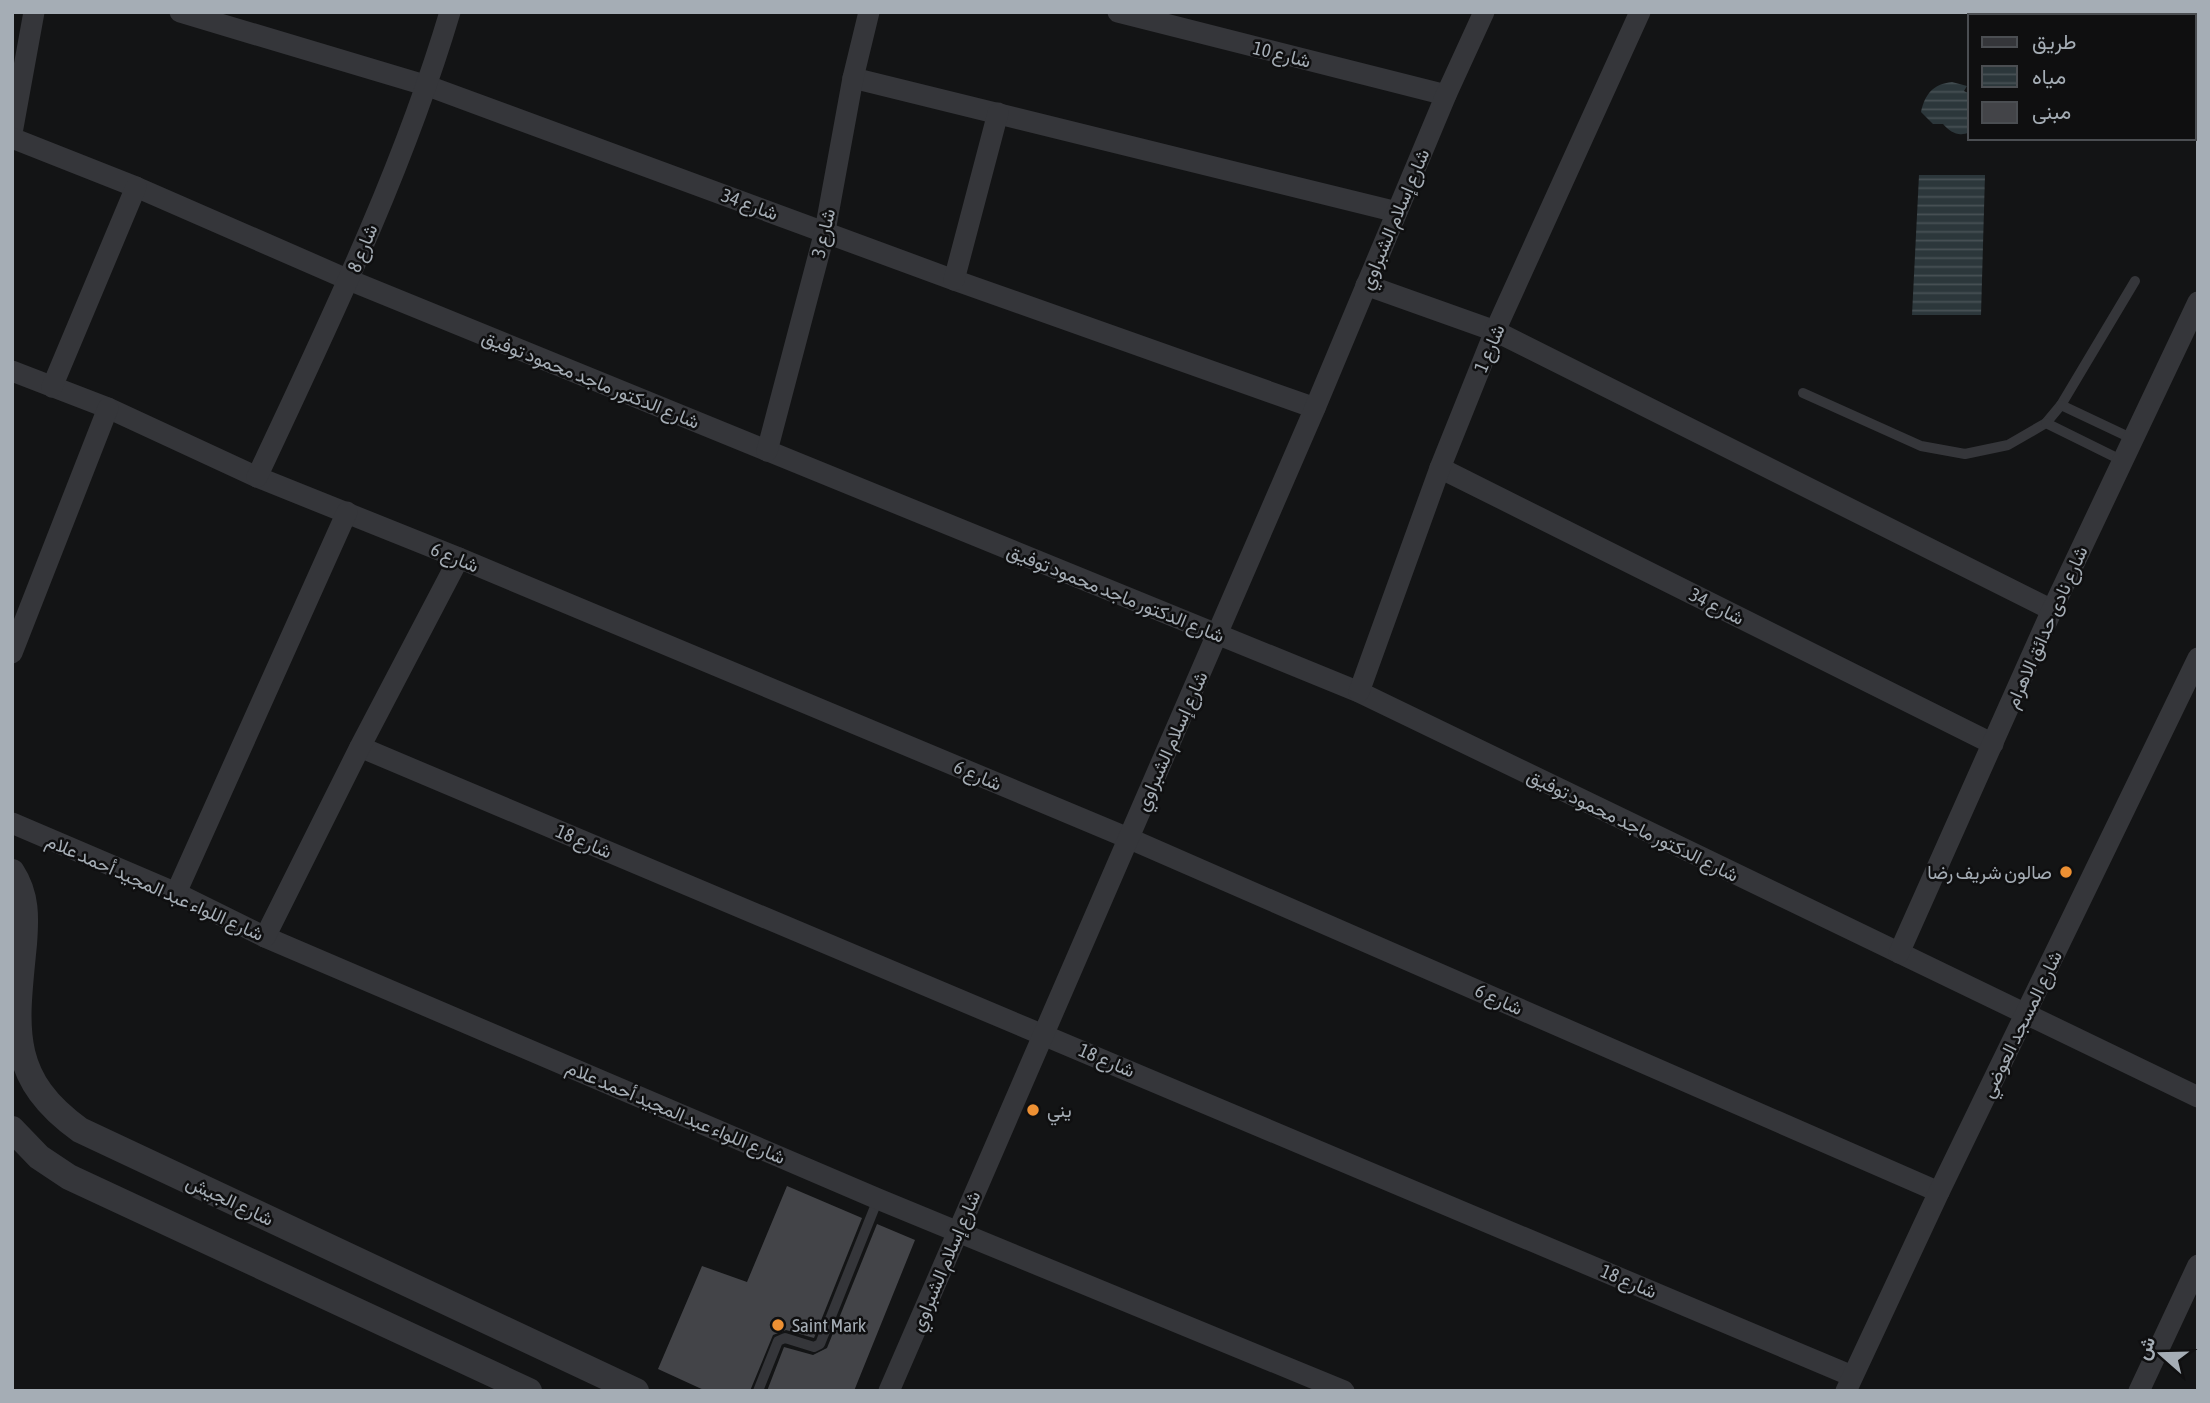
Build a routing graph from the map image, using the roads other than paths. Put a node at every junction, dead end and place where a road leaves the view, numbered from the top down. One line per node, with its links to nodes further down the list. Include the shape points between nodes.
1 (34, 12): 12 (street)
2 (180, 12): 9 (street, شارع 34)
3 (450, 12): 9 (street, شارع 8)
4 (869, 12): 8 (street, شارع 3)
5 (1118, 12): 10 (street, شارع 10)
6 (1484, 12): 10 (street, شارع إسلام الشبراوي)
7 (1640, 12): 21 (street, شارع 1)
8 (853, 78): 11 (street); 15 (street, شارع 3)
9 (428, 86): 15 (street, شارع 34); 16 (street, شارع 8)
10 (1446, 95): 14 (street, شارع إسلام الشبراوي)
11 (998, 113): 14 (street); 17 (street)
12 (12, 135): 13 (street, شارع الدكتور ماجد محمود توفيق)
13 (136, 187): 16 (street, شارع الدكتور ماجد محمود توفيق); 23 (street)
14 (1397, 212): 19 (street, شارع إسلام الشبراوي)
15 (825, 231): 17 (street, شارع 34); 30 (street, شارع 3)
16 (349, 280): 30 (street, شارع الدكتور ماجد محمود توفيق); 33 (street, شارع 8)
17 (954, 281): 27 (street, شارع 34)
18 (2135, 281): 25 (lane)
19 (1366, 285): 21 (street); 27 (street, شارع إسلام الشبراوي)
20 (2198, 302): 29 (street, شارع نادى حدائق الاهرام)
21 (1495, 331): 32 (street, شارع 1); 37 (street)
22 (12, 371): 23 (street, شارع 6)
23 (52, 387): 26 (street, شارع 6)
24 (1803, 393): 28 (lane, via 1921,446 1965,454 2008,445)
25 (2061, 405): 28 (lane); 29 (lane)
26 (108, 408): 33 (street, شارع 6); 36 (street)
27 (1315, 408): 38 (street, شارع إسلام الشبراوي)
28 (2046, 423): 31 (lane)
29 (2133, 439): 31 (street, شارع نادى حدائق الاهرام)
30 (767, 451): 38 (street, شارع الدكتور ماجد محمود توفيق)
31 (2123, 461): 37 (street, شارع نادى حدائق الاهرام)
32 (1440, 468): 41 (street, شارع 1); 42 (street, شارع 34)
33 (257, 477): 34 (street, شارع 6)
34 (348, 512): 35 (street, شارع 6); 47 (street)
35 (459, 558): 43 (street); 45 (street, شارع 6)
36 (21, 602): 39 (street)
37 (2052, 610): 42 (street, شارع نادى حدائق الاهرام)
38 (1217, 635): 41 (street, شارع الدكتور ماجد محمود توفيق); 45 (street, شارع إسلام الشبراوي)
39 (12, 653)
40 (2198, 658): 51 (street, شارع المسجد العوضي)
41 (1359, 692): 50 (street, شارع الدكتور ماجد محمود توفيق)
42 (1993, 744): 50 (street, شارع نادى حدائق الاهرام)
43 (360, 747): 48 (street); 52 (street, شارع 18)
44 (12, 823): 47 (street, شارع اللواء عبد المجيد أحمد علام)
45 (1128, 838): 52 (street, شارع إسلام الشبراوي); 55 (street, شارع 6)
46 (12, 872): 49 (street, شارع الجيش, via 25,900)
47 (176, 893): 48 (street, شارع اللواء عبد المجيد أحمد علام)
48 (265, 937): 56 (street, شارع اللواء عبد المجيد أحمد علام)
49 (17, 950): 61 (street, شارع الجيش, via 18,1039 24,1064 38,1090 80,1130)
50 (1899, 953): 51 (street, شارع الدكتور ماجد محمود توفيق)
51 (2026, 1013): 53 (street, شارع الدكتور ماجد محمود توفيق); 55 (street, شارع المسجد العوضي)
52 (1044, 1034): 57 (street, شارع إسلام الشبراوي); 59 (street, شارع 18)
53 (2198, 1097)
54 (12, 1129): 60 (street, via 39,1157 85,1186)
55 (1939, 1192): 59 (street, شارع المسجد العوضي)
56 (878, 1199): 57 (street, شارع اللواء عبد المجيد أحمد علام); 62 (lane, via 820,1344 814,1347 781,1339)
57 (957, 1231): 63 (street, شارع إسلام الشبراوي); 64 (street, شارع اللواء عبد المجيد أحمد علام)
58 (2198, 1265): 65 (street)
59 (1849, 1383)
60 (529, 1391)
61 (636, 1391)
62 (758, 1391)
63 (889, 1391)
64 (1344, 1391)
65 (2139, 1391)

